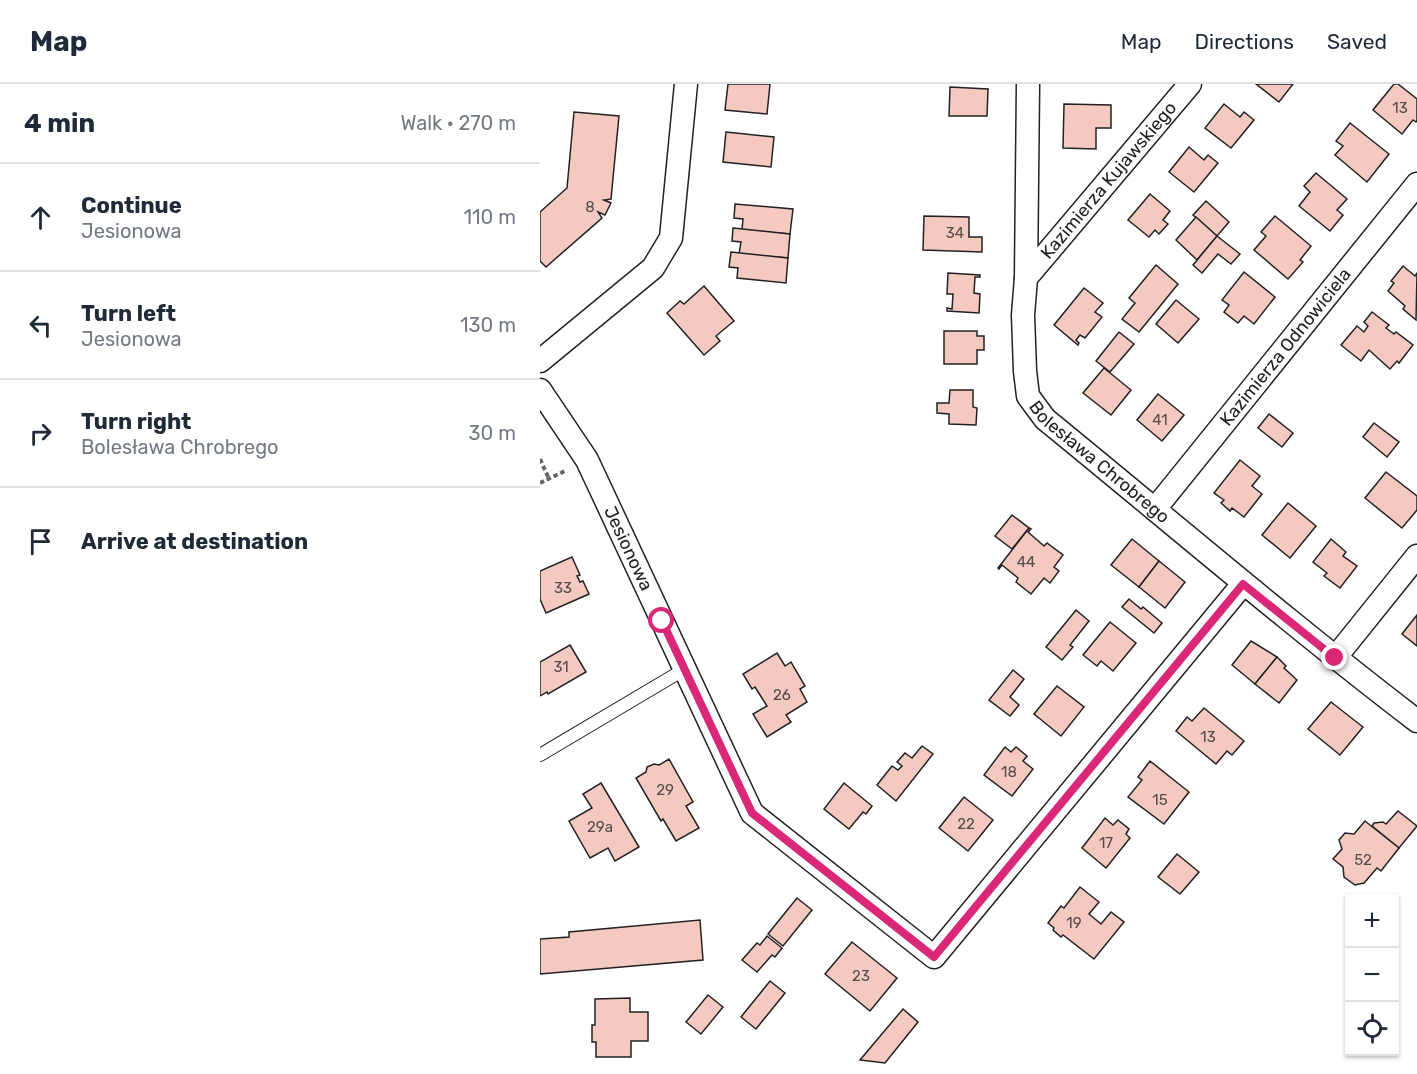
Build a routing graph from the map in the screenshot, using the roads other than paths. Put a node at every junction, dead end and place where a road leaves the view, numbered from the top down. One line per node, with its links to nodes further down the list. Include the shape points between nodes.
1 (686, 84): 6 (street, via 671,238 653,268)
2 (1028, 84): 5 (street, Bolesława Chrobrego)
3 (1190, 84): 5 (street, Kazimierza Kujawskiego)
4 (1417, 184): 8 (street, Kazimierza Odnowiciela)
5 (1026, 278): 8 (street, Bolesława Chrobrego, via 1023,315 1028,396 1046,419)
6 (540, 361)
7 (540, 390): 12 (street, Jesionowa, via 587,460)
8 (1155, 509): 10 (street, Bolesława Chrobrego)
9 (1417, 556): 11 (street)
10 (1243, 584): 11 (street, Bolesława Chrobrego); 12 (street, Jesionowa, via 934,957 752,813)
11 (1335, 658): 13 (street, Bolesława Chrobrego)
12 (684, 669): 14 (lane)
13 (1417, 721)
14 (540, 755)

